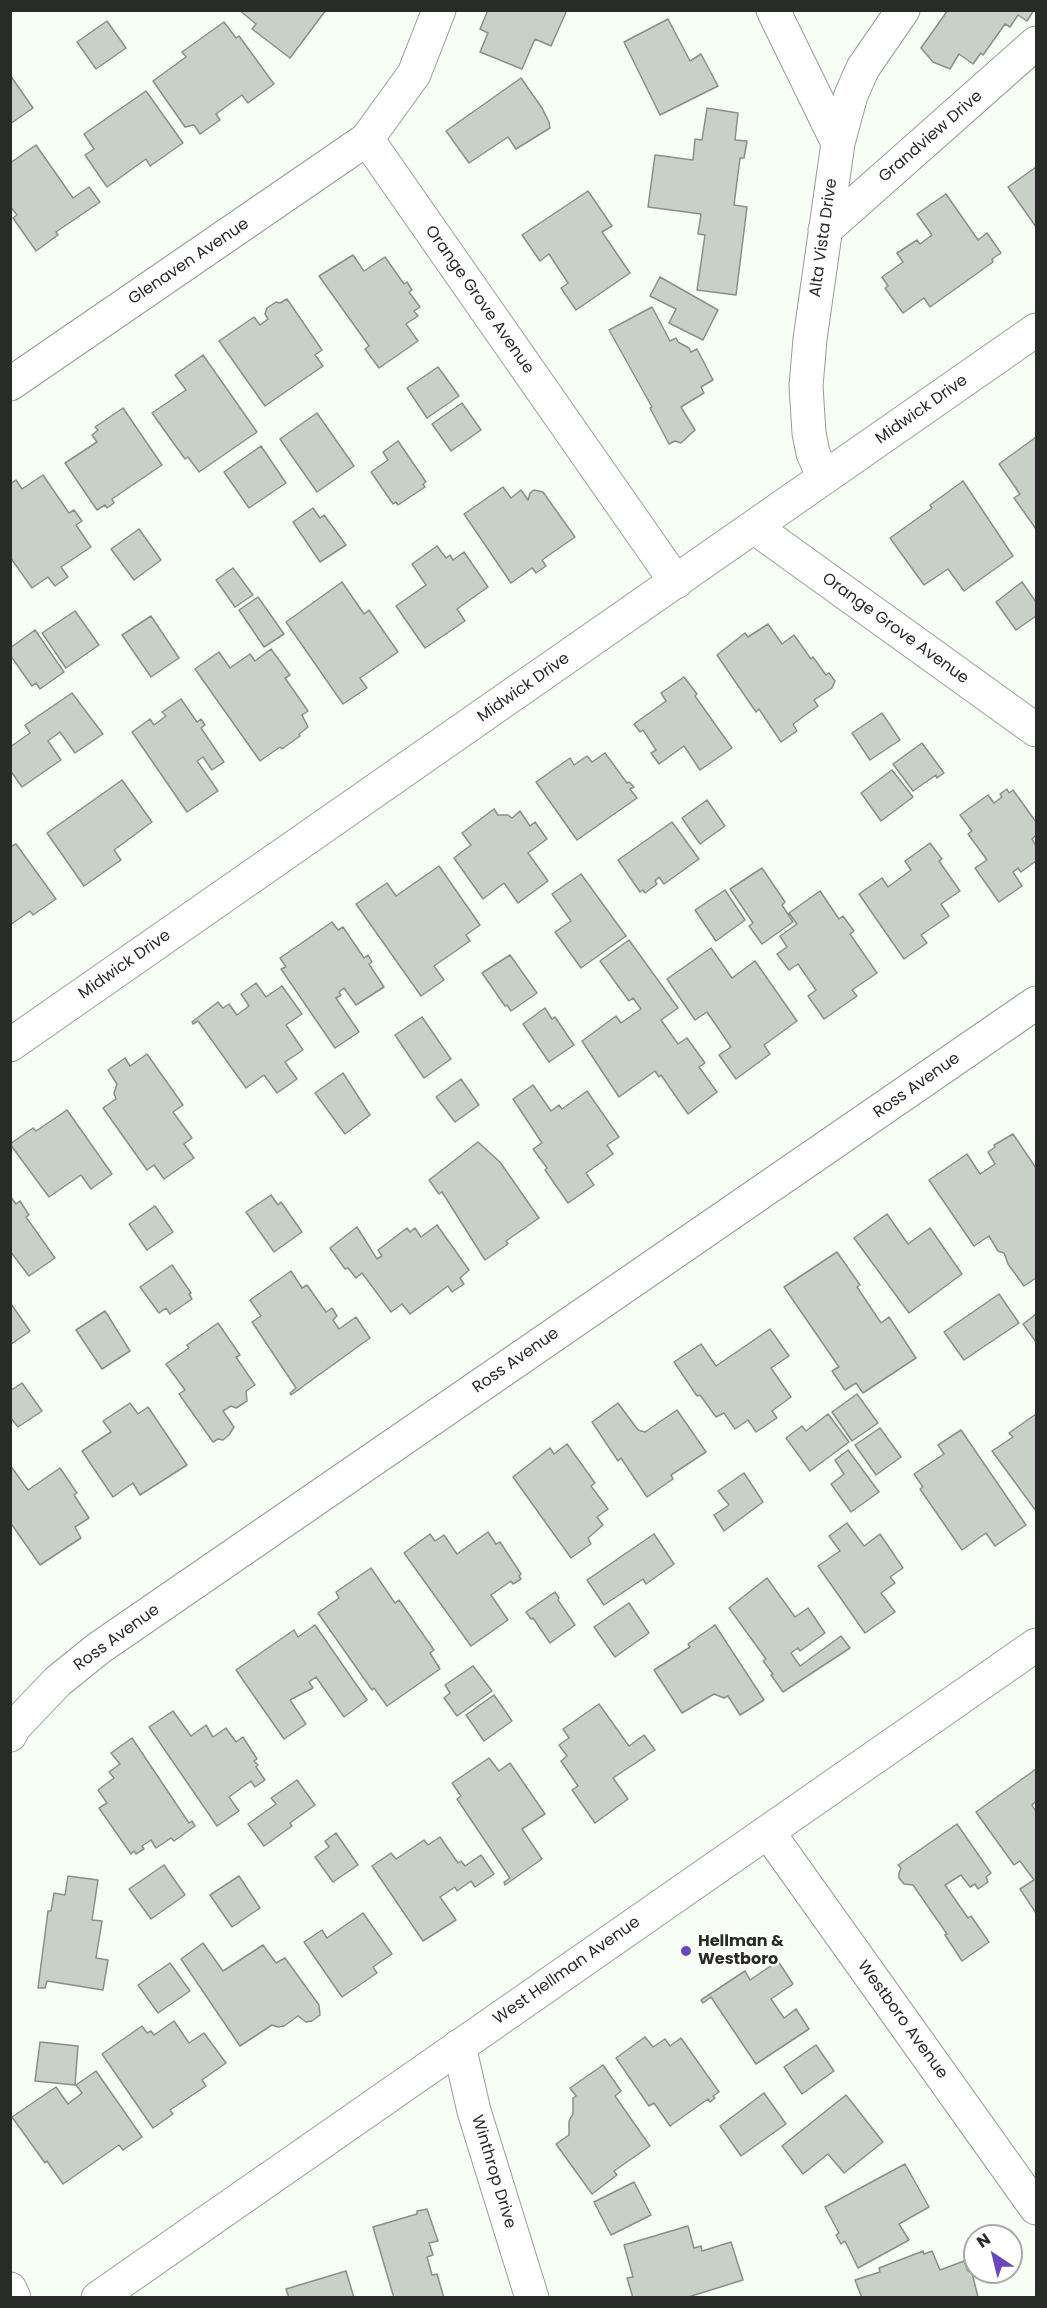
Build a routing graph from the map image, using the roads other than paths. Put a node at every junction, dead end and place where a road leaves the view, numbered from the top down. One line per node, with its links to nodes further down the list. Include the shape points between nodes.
1 (439, 10): 5 (street, via 414,74)
2 (773, 10): 6 (street)
3 (903, 10): 6 (street, Alta Vista Drive, via 863,69 851,95)
4 (1036, 43): 7 (street, Grandview Drive)
5 (367, 139): 9 (street, Glenaven Avenue); 12 (street, Orange Grove Avenue)
6 (838, 143): 7 (street, Alta Vista Drive)
7 (825, 230): 10 (street, Alta Vista Drive, via 806,386 809,433)
8 (1036, 330): 10 (street, Midwick Drive)
9 (10, 384)
10 (824, 478): 11 (street, Midwick Drive)
11 (754, 527): 12 (street, Midwick Drive); 13 (street, Orange Grove Avenue)
12 (676, 582): 15 (street, Midwick Drive)
13 (1036, 730)
14 (1036, 1003): 17 (street, Ross Avenue, via 99,1648 58,1681)
15 (10, 1045)
16 (1036, 1645): 18 (street, West Hellman Avenue)
17 (10, 1735)
18 (768, 1832): 19 (street, West Hellman Avenue); 20 (street, Westboro Avenue)
19 (459, 2046): 23 (street, West Hellman Avenue); 24 (street, Winthrop Drive, via 474,2111)
20 (1036, 2208)
21 (10, 2289): 22 (street)
22 (14, 2298)
23 (98, 2298)
24 (532, 2298)

